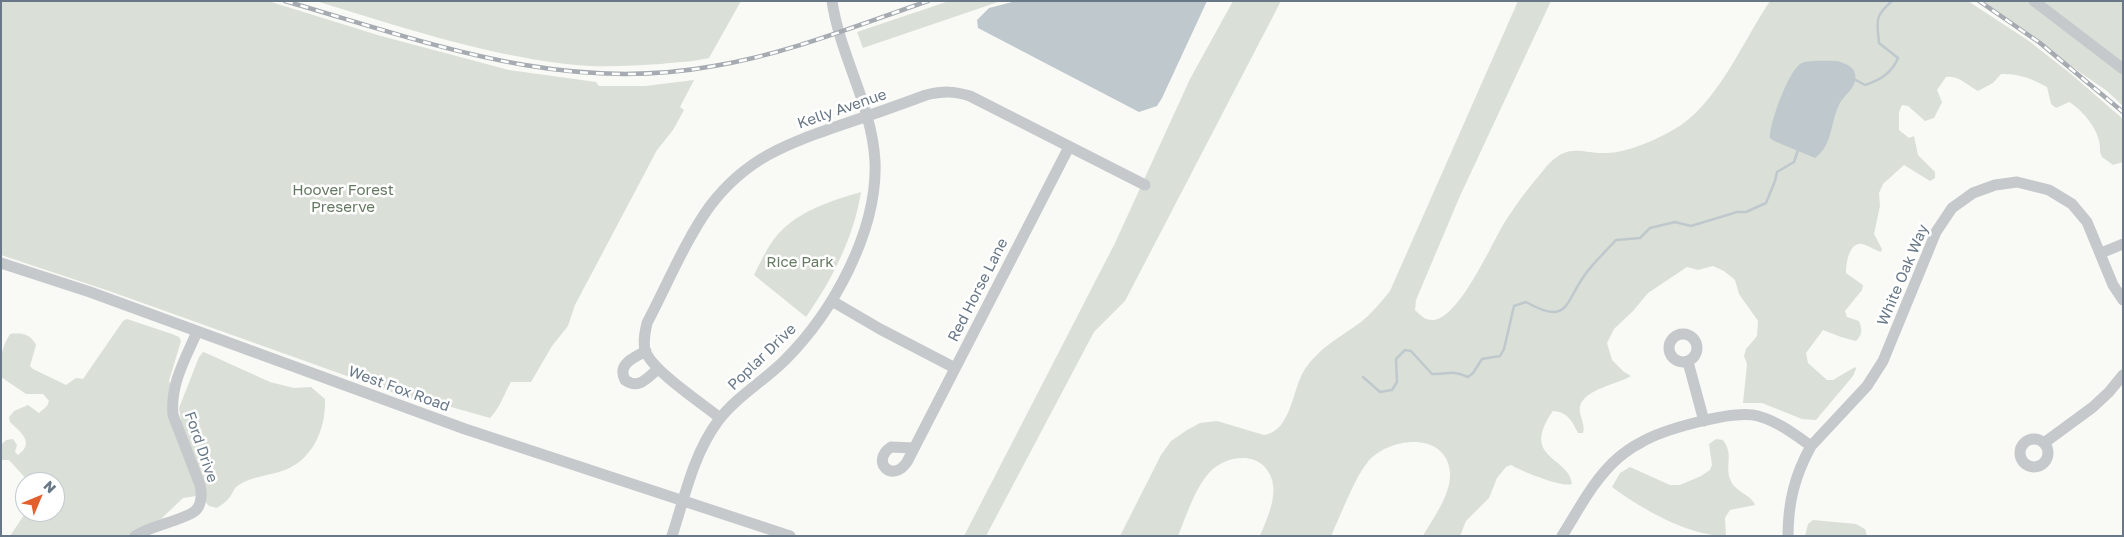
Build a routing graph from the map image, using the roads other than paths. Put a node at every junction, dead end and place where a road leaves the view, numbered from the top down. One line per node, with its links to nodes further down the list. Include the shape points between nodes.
1 (832, 1): 4 (street, Poplar Drive)
2 (2034, 1): 3 (street)
3 (2123, 69)
4 (867, 116): 5 (street, Kelly Avenue, via 926,95 957,92); 11 (street, Poplar Drive, via 875,161 872,202 859,245); 13 (street, Kelly Avenue, via 791,142 756,161 731,182 701,221 647,323)
5 (1069, 147): 6 (street, Kelly Avenue); 15 (street, Red Horse Lane)
6 (1145, 185)
7 (2123, 244): 8 (street)
8 (2101, 253): 10 (street, White Oak Way, via 2113,285); 21 (street, White Oak Way, via 2087,222 2072,204 2049,190 2018,182 1995,184 1964,199 1952,208 1936,232 1878,370)
9 (1, 263): 12 (street, West Fox Road)
10 (2123, 300)
11 (832, 301): 15 (street); 18 (street, Poplar Drive, via 800,345)
12 (197, 332): 23 (street, West Fox Road, via 473,431); 24 (street, Ford Drive, via 178,376 172,403 173,415 202,491 200,504 195,510)
13 (646, 351): 16 (street); 16 (street, via 623,367 625,380 640,384)
14 (1688, 362): 19 (street)
15 (955, 368): 22 (street, Red Horse Lane)
16 (658, 369): 18 (street)
17 (2123, 375): 20 (street, via 2094,407)
18 (720, 418): 23 (street, Poplar Drive, via 700,448)
19 (1704, 421): 21 (street, via 1730,415 1756,415 1784,427); 27 (street, via 1644,440 1617,459 1595,483)
20 (2044, 443)
21 (1811, 446): 28 (street, White Oak Way, via 1792,488)
22 (914, 448)
23 (683, 501): 25 (street, Poplar Drive); 26 (street, West Fox Road)
24 (135, 536)
25 (672, 536)
26 (790, 536)
27 (1562, 536)
28 (1788, 536)

